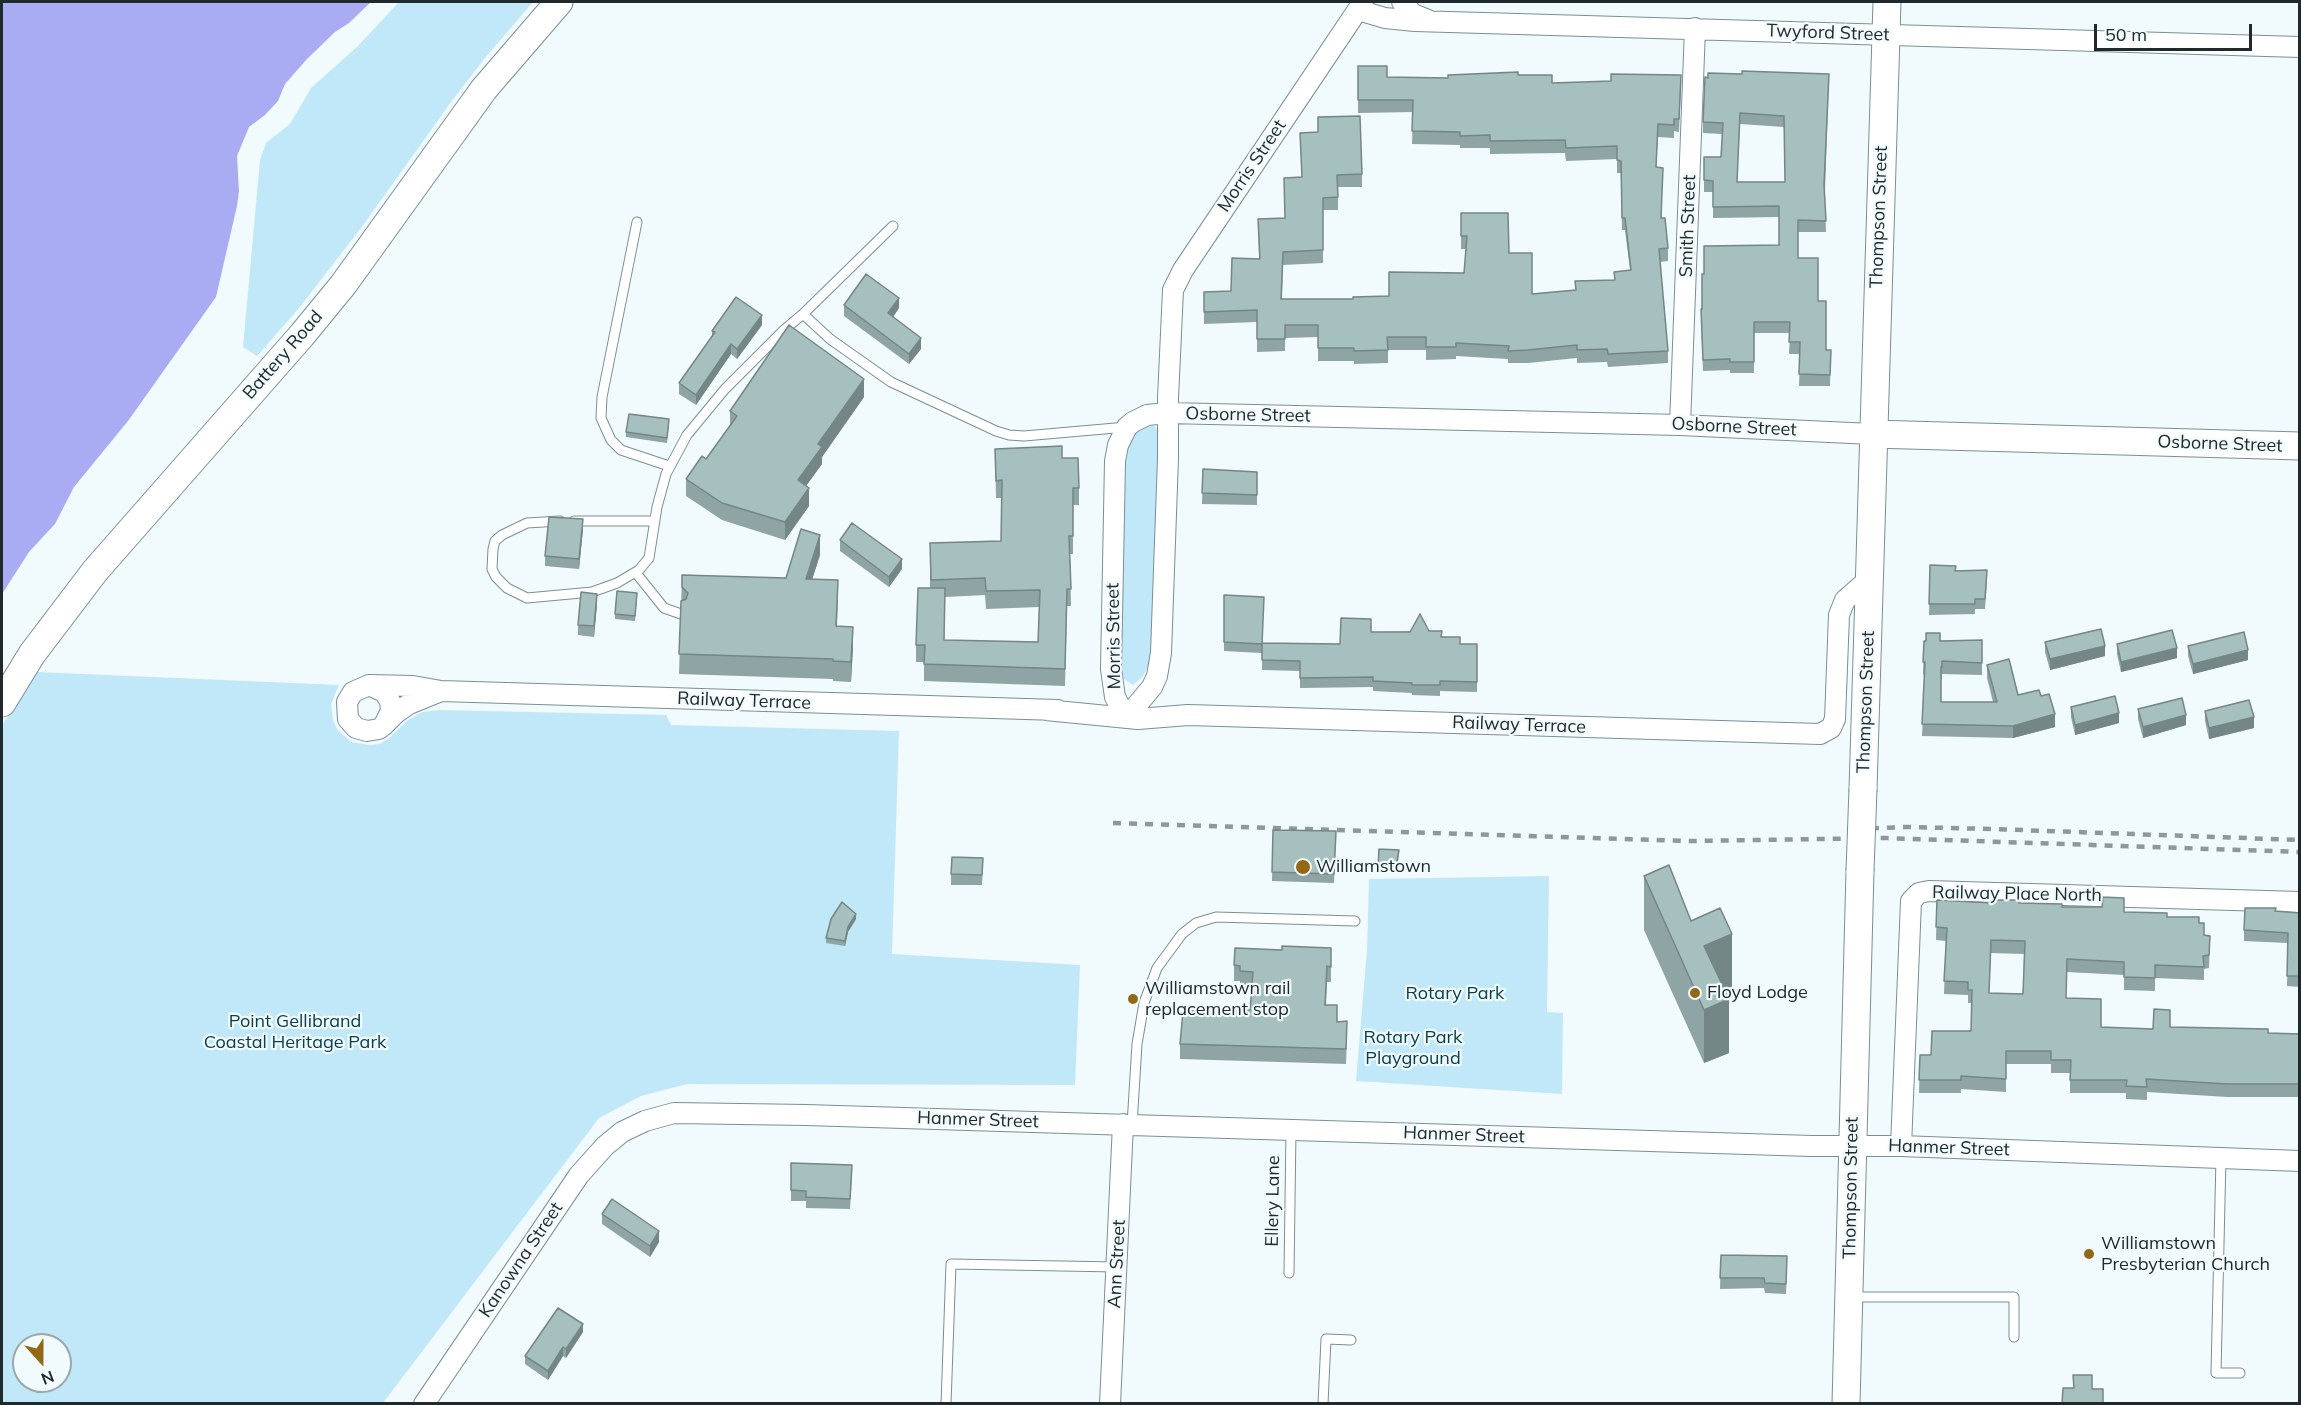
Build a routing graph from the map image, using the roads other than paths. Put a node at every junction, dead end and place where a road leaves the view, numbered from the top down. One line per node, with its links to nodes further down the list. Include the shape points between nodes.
1 (559, 2): 25 (street, Battery Road, via 484,89 343,285 95,571 32,654)
2 (1402, 2): 5 (street, via 1409,12)
3 (1887, 2): 7 (street, Thompson Street)
4 (1361, 6): 5 (street, Twyford Street, via 1385,18); 12 (street, Morris Street, via 1174,285)
5 (1436, 22): 6 (street, Twyford Street)
6 (1695, 28): 7 (street, Twyford Street); 13 (street, Smith Street)
7 (1886, 35): 8 (street, Twyford Street); 15 (street, Thompson Street)
8 (2300, 47)
9 (637, 222): 17 (lane, via 601,418 611,440 621,450)
10 (893, 226): 11 (lane)
11 (803, 314): 14 (lane, via 830,339 891,382 996,431 1024,436); 17 (lane, via 706,409)
12 (1168, 413): 13 (street, Osborne Street); 14 (street, via 1147,415); 27 (street, Morris Street, via 1160,661 1152,687)
13 (1680, 424): 15 (street, Osborne Street)
14 (1127, 427): 22 (street, Morris Street, via 1115,461)
15 (1872, 434): 16 (street, Osborne Street); 20 (street, Thompson Street)
16 (2300, 447)
17 (669, 466): 18 (lane)
18 (654, 520): 19 (lane, via 649,558); 19 (lane, via 539,521 521,526 495,541 491,566 494,575 511,591 527,598 598,591)
19 (636, 573): 21 (lane, via 661,605)
20 (1868, 580): 27 (street, Railway Terrace, via 1845,600 1839,615 1835,719 1831,728 1820,734 1188,715); 34 (street, Thompson Street, bridge)
21 (681, 614)
22 (1111, 669): 26 (street, Railway Terrace, via 1109,695 1103,706); 27 (street, Morris Street, via 1115,697)
23 (369, 686): 24 (street, Railway Terrace, via 413,686); 28 (street, via 384,692 390,701 390,717); 28 (street, via 358,688 349,696 348,719 356,728 367,731)
24 (441, 691): 26 (street, Railway Terrace); 28 (street, Railway Terrace, via 403,707)
25 (2, 703)
26 (1046, 710): 27 (street, Railway Terrace)
27 (1126, 718)
28 (384, 725)
29 (2300, 902): 35 (street, Railway Place North, via 1919,893 1911,901)
30 (1355, 921): 31 (lane, via 1216,917 1196,923 1182,934 1157,968 1144,1003)
31 (1128, 1124): 32 (street, Hanmer Street, via 685,1113 654,1117); 33 (street, Hanmer Street); 38 (street, Ann Street)
32 (630, 1127): 44 (street, Kanowna Street, via 605,1146 579,1175)
33 (1291, 1130): 34 (street, Hanmer Street); 39 (lane, Ellery Lane)
34 (1853, 1146): 35 (street, Hanmer Street); 40 (street, Thompson Street)
35 (1901, 1146): 36 (street, Hanmer Street)
36 (2221, 1158): 37 (street, Hanmer Street); 43 (lane, via 2216,1373)
37 (2300, 1161)
38 (1117, 1267): 45 (lane, via 951,1264); 46 (street, Ann Street)
39 (1289, 1273)
40 (1849, 1297): 41 (lane, via 2014,1298); 48 (street, Thompson Street)
41 (2014, 1337)
42 (1351, 1340): 47 (lane, via 1326,1339)
43 (2240, 1373)
44 (424, 1404)
45 (946, 1404)
46 (1110, 1404)
47 (1323, 1404)
48 (1846, 1404)

